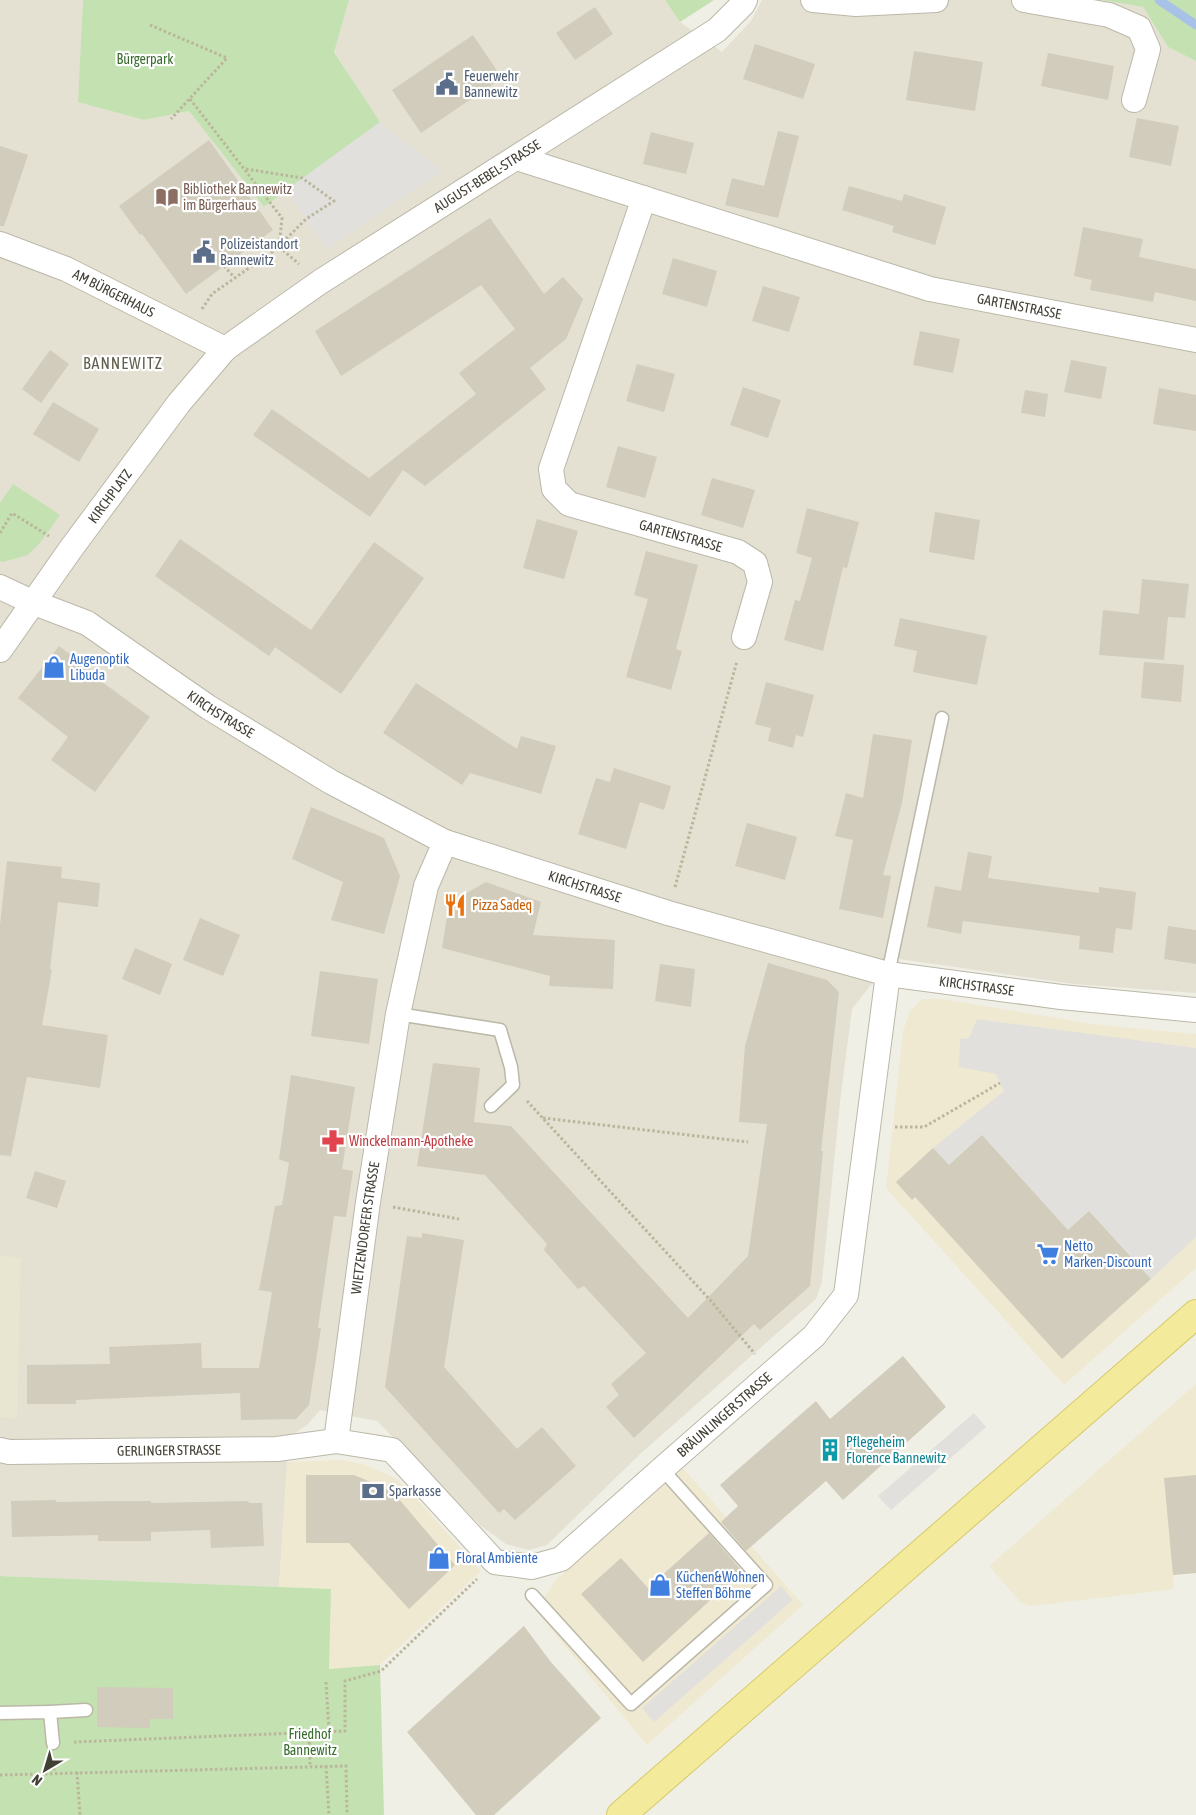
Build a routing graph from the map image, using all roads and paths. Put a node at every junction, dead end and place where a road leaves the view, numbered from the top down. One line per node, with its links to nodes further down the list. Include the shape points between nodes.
1 (745, 0): 9 (street, AUGUST-BEBEL-STRASSE, via 716,30)
2 (813, 0): 3 (street, via 856,4)
3 (936, 0)
4 (1024, 0): 7 (street, via 1109,15 1139,28 1148,49)
5 (150, 25): 6 (path, via 227,58)
6 (190, 99): 8 (path); 10 (path)
7 (1134, 100)
8 (171, 118)
9 (517, 158): 11 (street, GARTENSTRASSE); 16 (street, AUGUST-BEBEL-STRASSE)
10 (244, 168): 13 (path, via 282,218); 13 (path, via 302,178 334,201 306,219)
11 (644, 198): 18 (street, GARTENSTRASSE, via 930,289); 24 (street, GARTENSTRASSE, via 551,469 554,489 569,504 738,552 755,563 760,582)
12 (0, 244): 17 (street, AM BÜRGERHAUS, via 66,269)
13 (279, 246): 15 (path); 16 (path)
14 (224, 266): 15 (path)
15 (234, 277): 17 (path, via 212,294)
16 (320, 282): 19 (street, AUGUST-BEBEL-STRASSE)
17 (188, 330): 19 (street, AM BÜRGERHAUS)
18 (1196, 340)
19 (225, 348): 21 (street, KIRCHPLATZ, via 178,403)
20 (0, 533): 21 (path, via 12,513)
21 (70, 550): 23 (street, KIRCHPLATZ)
22 (0, 587): 23 (street, KIRCHSTRASSE)
23 (32, 602): 25 (street, KIRCHPLATZ); 27 (street, KIRCHSTRASSE, via 86,623 208,707 331,782)
24 (744, 637): 28 (path)
25 (0, 650)
26 (942, 718): 29 (lane)
27 (444, 842): 28 (street, KIRCHSTRASSE); 31 (street, WIETZENDORFER STRASSE, via 426,886)
28 (668, 913): 29 (street, KIRCHSTRASSE)
29 (888, 974): 30 (street, KIRCHSTRASSE, via 1060,997); 36 (street, BRÄUNLINGER STRASSE)
30 (1196, 1010)
31 (398, 1014): 33 (lane, via 500,1030); 38 (street, WIETZENDORFER STRASSE)
32 (1000, 1083): 36 (path, via 924,1127)
33 (513, 1085): 34 (lane); 35 (path)
34 (491, 1106)
35 (542, 1118): 37 (path); 41 (path, via 719,1309)
36 (868, 1128): 41 (street, BRÄUNLINGER STRASSE, via 846,1295 814,1336)
37 (748, 1142)
38 (368, 1202): 39 (path); 42 (street, WIETZENDORFER STRASSE)
39 (459, 1219)
40 (1196, 1314): 61 (main road)
41 (772, 1373): 44 (street, BRÄUNLINGER STRASSE)
42 (336, 1441): 43 (street, GERLINGER STRASSE, via 277,1449); 45 (street, via 392,1450)
43 (0, 1450)
44 (662, 1468): 45 (street, BRÄUNLINGER STRASSE, via 561,1559 532,1567); 46 (lane, via 766,1585 631,1704)
45 (495, 1562): 51 (path, via 381,1671 345,1681 345,1730)
46 (532, 1595)
47 (326, 1682): 51 (path)
48 (86, 1710): 49 (lane)
49 (50, 1712): 50 (lane); 53 (lane)
50 (0, 1713)
51 (330, 1731): 52 (path)
52 (309, 1732): 53 (path); 54 (path)
53 (52, 1743)
54 (310, 1766): 55 (path); 56 (path)
55 (326, 1766): 59 (path); 60 (path, via 346,1766)
56 (77, 1772): 57 (path); 58 (path)
57 (0, 1775)
58 (80, 1815)
59 (328, 1815)
60 (347, 1815)
61 (621, 1815)

